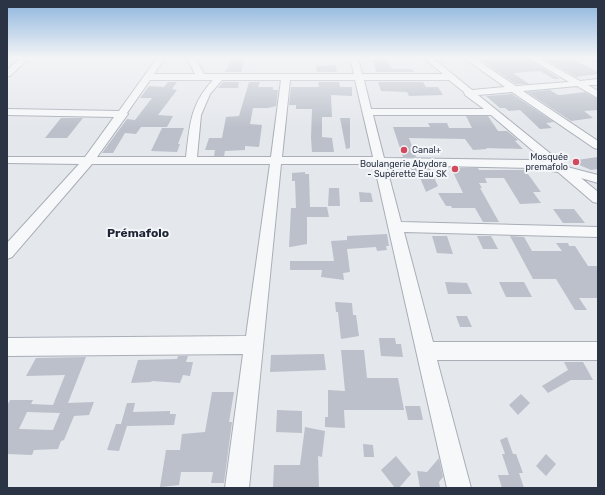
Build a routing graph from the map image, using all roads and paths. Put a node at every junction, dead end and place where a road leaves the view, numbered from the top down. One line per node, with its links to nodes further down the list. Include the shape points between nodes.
1 (146, 81): 16 (street)
2 (216, 81): 20 (street, via 206,93 196,115)
3 (286, 81): 21 (street)
4 (360, 81): 14 (street)
5 (456, 81): 11 (street)
6 (500, 81): 10 (street)
7 (573, 81): 9 (street)
8 (598, 82): 9 (street)
9 (580, 85): 10 (street); 12 (street)
10 (510, 88): 11 (street); 17 (street)
11 (468, 92): 15 (street)
12 (598, 95)
13 (7, 112): 16 (street)
14 (367, 112): 15 (street); 22 (street)
15 (492, 112): 23 (street)
16 (123, 114): 19 (street)
17 (598, 146)
18 (7, 160): 19 (street)
19 (89, 160): 20 (street); 28 (street)
20 (191, 160): 21 (street)
21 (277, 160): 22 (street); 29 (street)
22 (379, 161): 23 (street, via 533,164); 26 (street)
23 (564, 171): 24 (street); 25 (street)
24 (598, 179)
25 (598, 199)
26 (396, 228): 27 (street); 31 (street)
27 (598, 232)
28 (7, 253)
29 (254, 345): 30 (street); 33 (street)
30 (7, 347)
31 (426, 351): 32 (street); 34 (street)
32 (598, 351)
33 (237, 488)
34 (459, 488)

